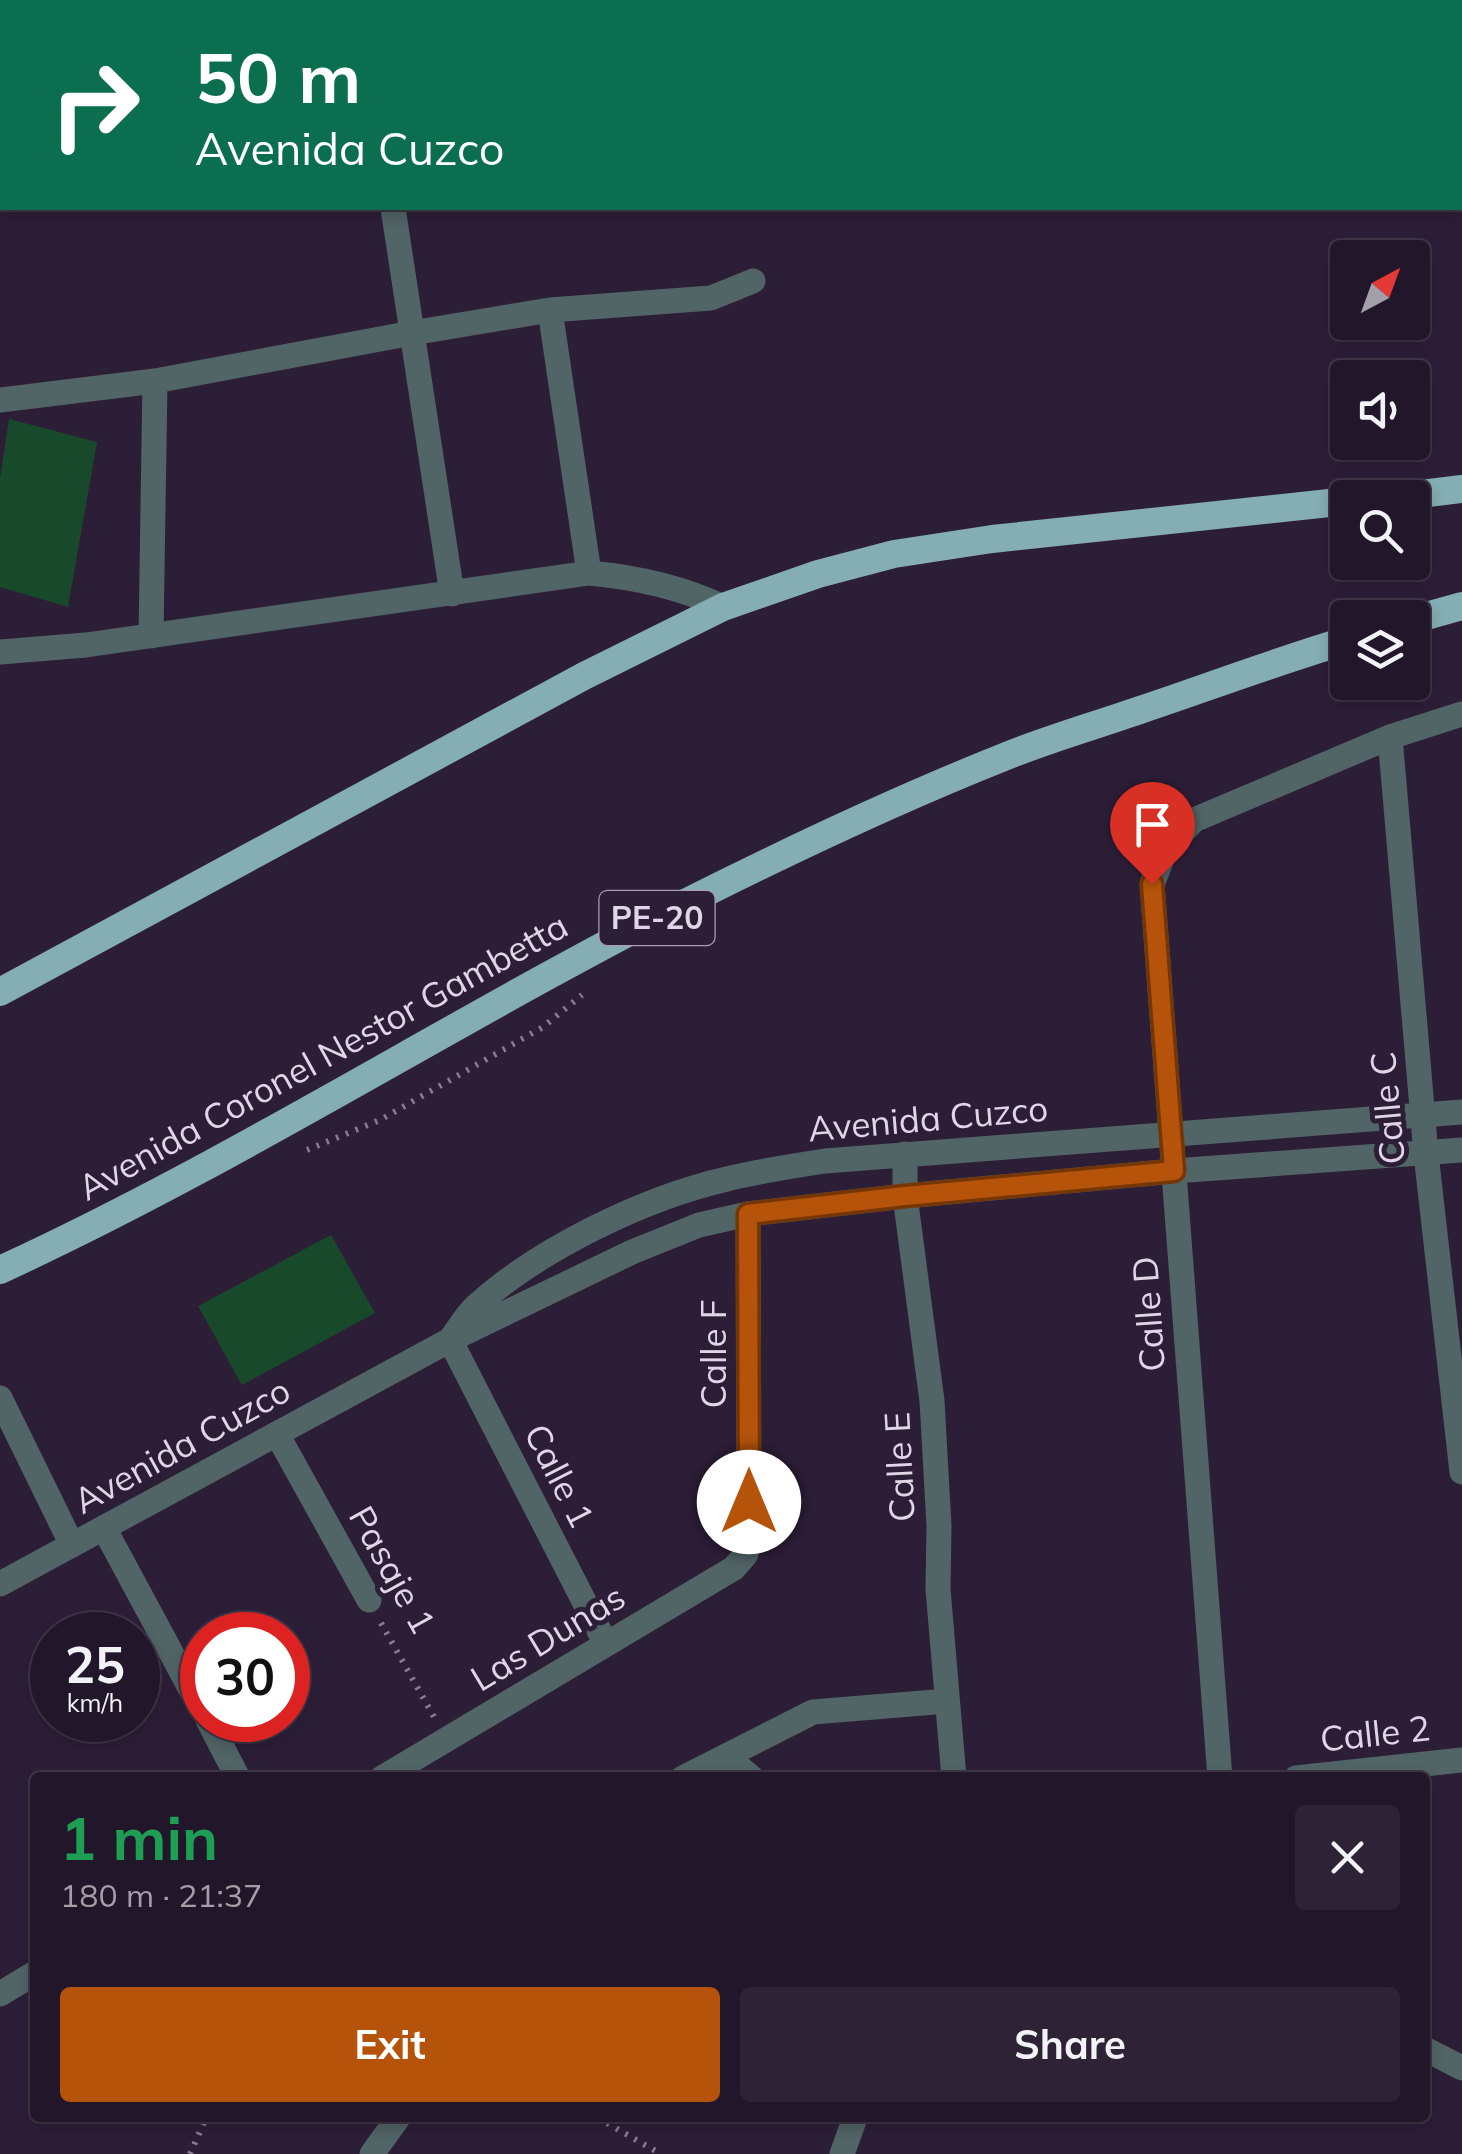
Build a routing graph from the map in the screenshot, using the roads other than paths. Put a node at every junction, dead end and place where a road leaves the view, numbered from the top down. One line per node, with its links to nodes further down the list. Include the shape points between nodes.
1 (392, 210): 4 (street)
2 (753, 281): 3 (street, via 711,298)
3 (550, 310): 4 (street); 10 (street)
4 (412, 333): 5 (street); 11 (street)
5 (154, 381): 6 (street); 15 (street)
6 (0, 400)
7 (1462, 490): 8 (highway)
8 (1430, 493)
9 (1330, 504): 13 (highway, via 894,554)
10 (589, 573): 11 (street); 13 (street, via 617,575)
11 (452, 594): 15 (street)
12 (1462, 606): 14 (highway)
13 (723, 608): 20 (highway, via 584,676)
14 (1430, 615)
15 (152, 636): 17 (street)
16 (1330, 645): 30 (highway, Avenida Coronel Nestor Gambetta / PE-20, via 1005,756 859,820 701,895 222,1157)
17 (0, 652)
18 (1462, 714): 19 (street)
19 (1390, 737): 22 (street, Calle C); 23 (street, Calle D, via 1194,820 1166,849 1152,884)
20 (0, 992)
21 (1462, 1112): 22 (street, Avenida Cuzco)
22 (1423, 1116): 23 (street, Avenida Cuzco); 26 (street, Calle C)
23 (1170, 1134): 25 (street, Avenida Cuzco); 27 (street, Calle D)
24 (1462, 1150): 26 (street, Avenida Cuzco)
25 (905, 1154): 28 (street, Calle E); 31 (street, Avenida Cuzco, via 756,1172 634,1210 514,1278 474,1308)
26 (1426, 1154): 27 (street, Avenida Cuzco); 34 (street, Calle C)
27 (1174, 1171): 28 (street, Avenida Cuzco); 51 (street, Calle D)
28 (905, 1196): 29 (street, Avenida Cuzco); 42 (street, Calle E, via 932,1401)
29 (748, 1214): 31 (street, Avenida Cuzco, via 666,1238); 37 (street, Calle F)
30 (0, 1270)
31 (450, 1340): 33 (street, Avenida Cuzco); 40 (street, Calle 1)
32 (0, 1398): 36 (street)
33 (277, 1434): 35 (street, Avenida Cuzco); 39 (street, Pasaje 1)
34 (1462, 1472)
35 (104, 1528): 36 (street, Avenida Cuzco); 41 (street)
36 (72, 1546): 38 (street, Avenida Cuzco)
37 (746, 1554): 40 (street, Las Dunas, via 734,1568)
38 (0, 1584)
39 (369, 1600)
40 (606, 1644): 47 (street, Las Dunas)
41 (180, 1669)
42 (948, 1702): 44 (street, via 813,1712); 50 (street, Calle E)
43 (219, 1742): 46 (street)
44 (726, 1756): 48 (street); 49 (street)
45 (1462, 1760): 52 (street, Calle 2)
46 (235, 1772)
47 (392, 1772)
48 (695, 1772)
49 (745, 1772)
50 (954, 1772)
51 (1220, 1772)
52 (1351, 1772)
53 (30, 1977): 54 (street)
54 (0, 1993)
55 (1430, 2051): 56 (street)
56 (1462, 2068)
57 (395, 2122): 59 (street)
58 (854, 2122): 60 (street)
59 (372, 2154)
60 (842, 2154)

